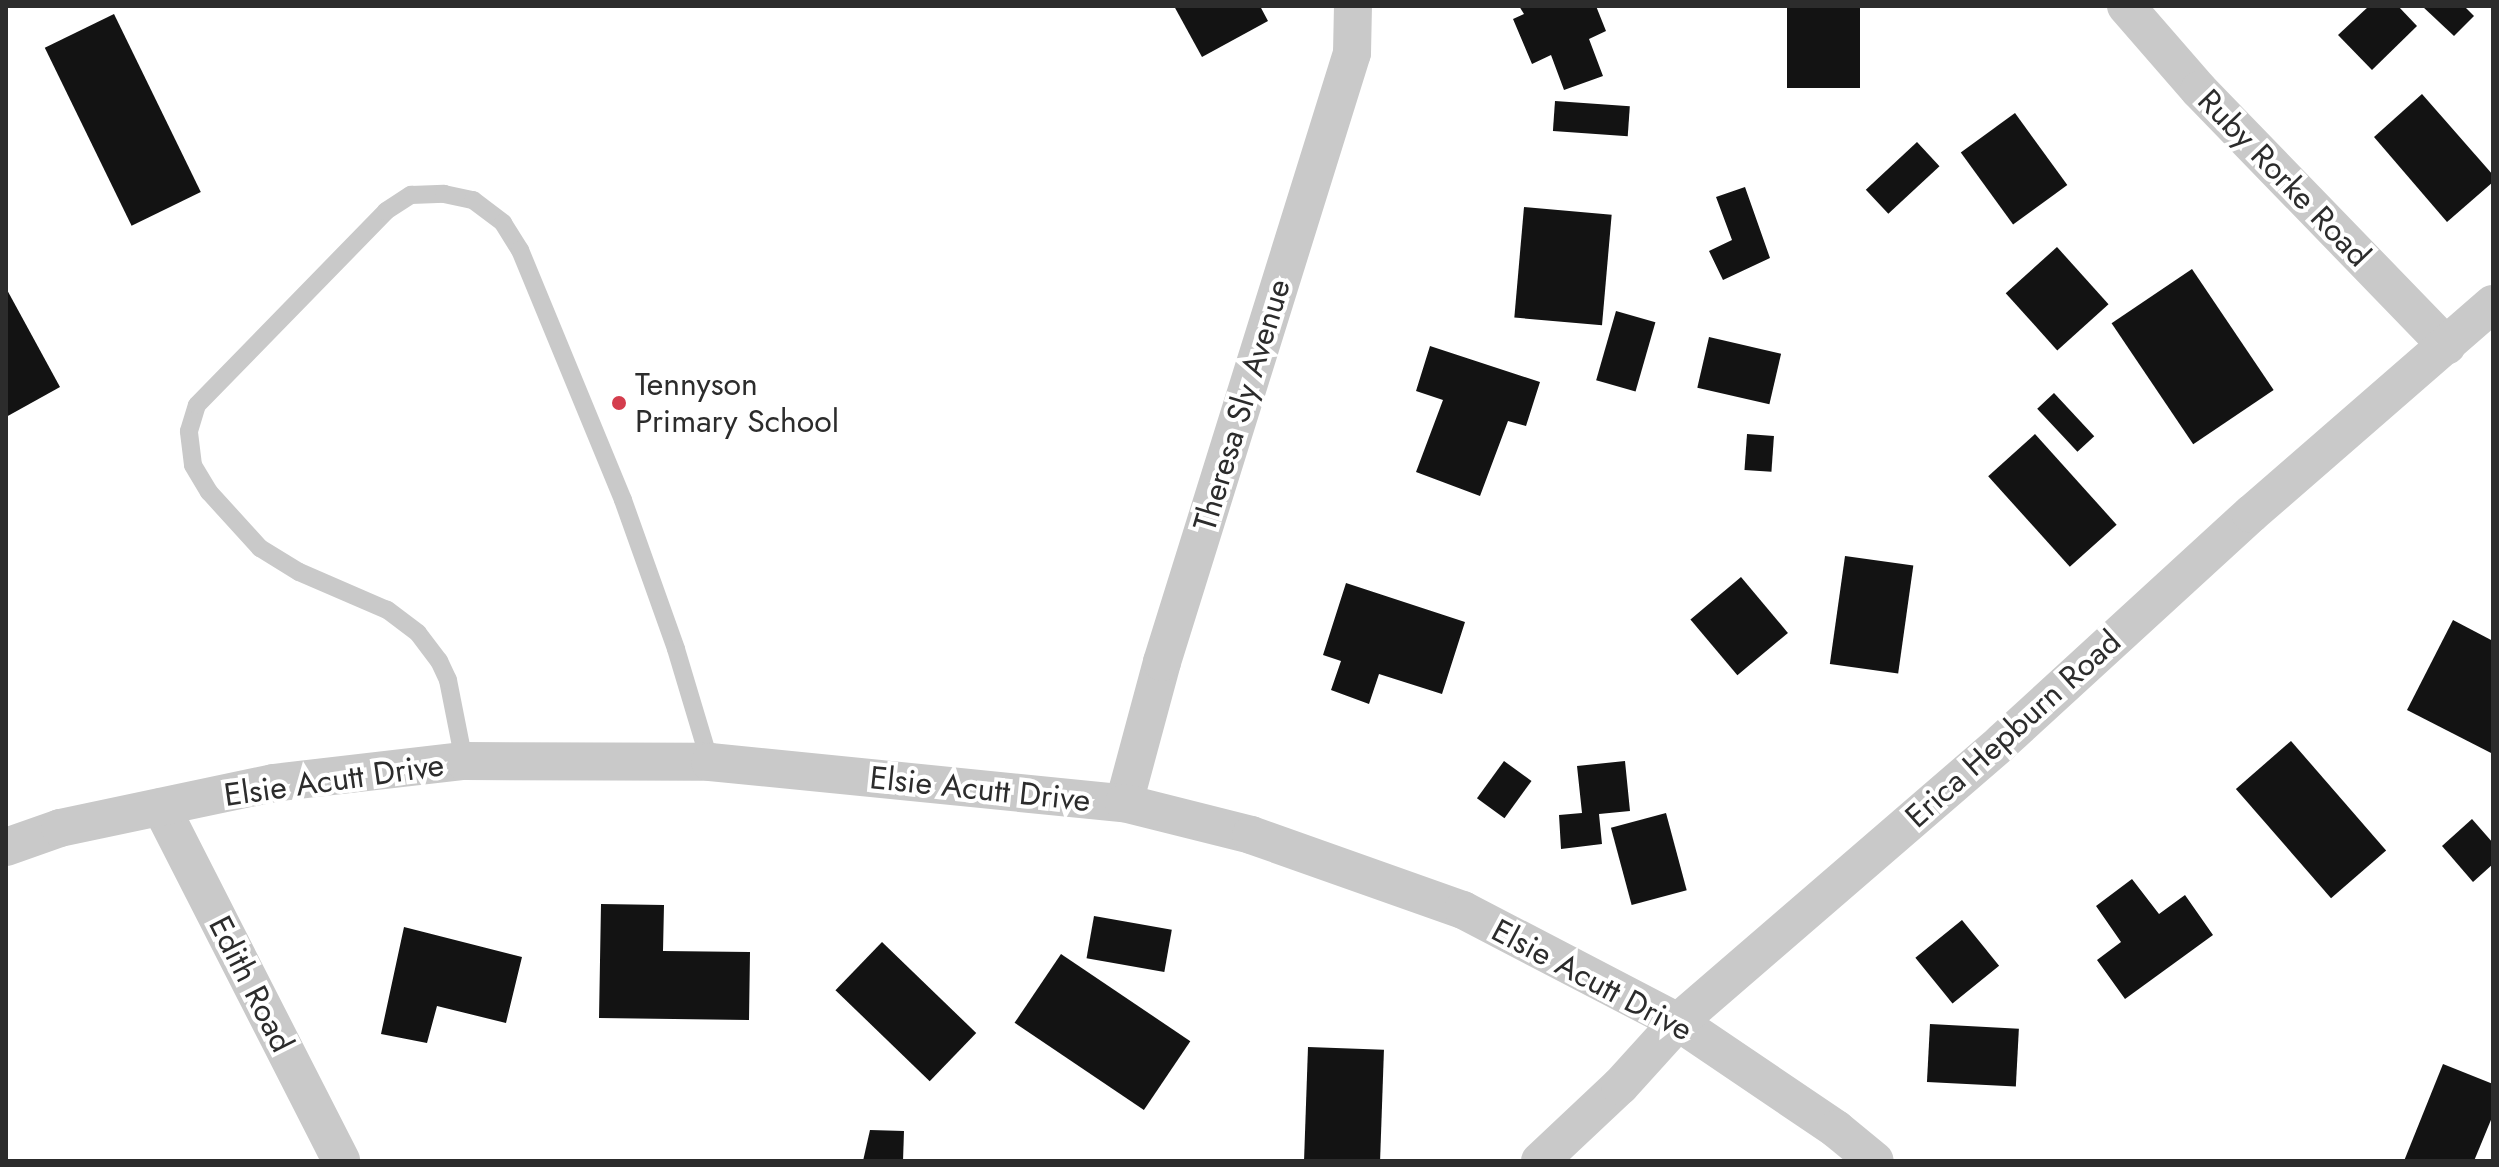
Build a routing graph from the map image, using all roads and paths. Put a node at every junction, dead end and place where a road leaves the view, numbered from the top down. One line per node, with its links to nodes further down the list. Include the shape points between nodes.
1 (1353, 6): 7 (street, Theresa Sly Avenue, via 1352,53 1162,662)
2 (2126, 6): 4 (street, Ruby Rorke Road, via 2199,90)
3 (2493, 304): 4 (street, Erica Hepburn Road)
4 (2447, 346): 10 (street, Erica Hepburn Road)
5 (464, 761): 6 (street, Elsie Acutt Drive); 6 (lane, via 448,680 418,633 387,610 299,572 260,548 209,492 193,465 189,431 197,405 386,211 411,195 473,200 503,223 520,250 623,500); 8 (street, Elsie Acutt Drive, via 273,783)
6 (710, 762): 7 (street, Elsie Acutt Drive)
7 (1124, 803): 10 (street, Elsie Acutt Drive, via 1251,835 1463,910)
8 (161, 807): 9 (street, Elsie Acutt Drive, via 60,828); 11 (street, Edith Road)
9 (6, 847)
10 (1678, 1022): 12 (street, Erica Hepburn Road); 13 (street, Elsie Acutt Drive)
11 (341, 1161)
12 (1540, 1161)
13 (1875, 1161)

